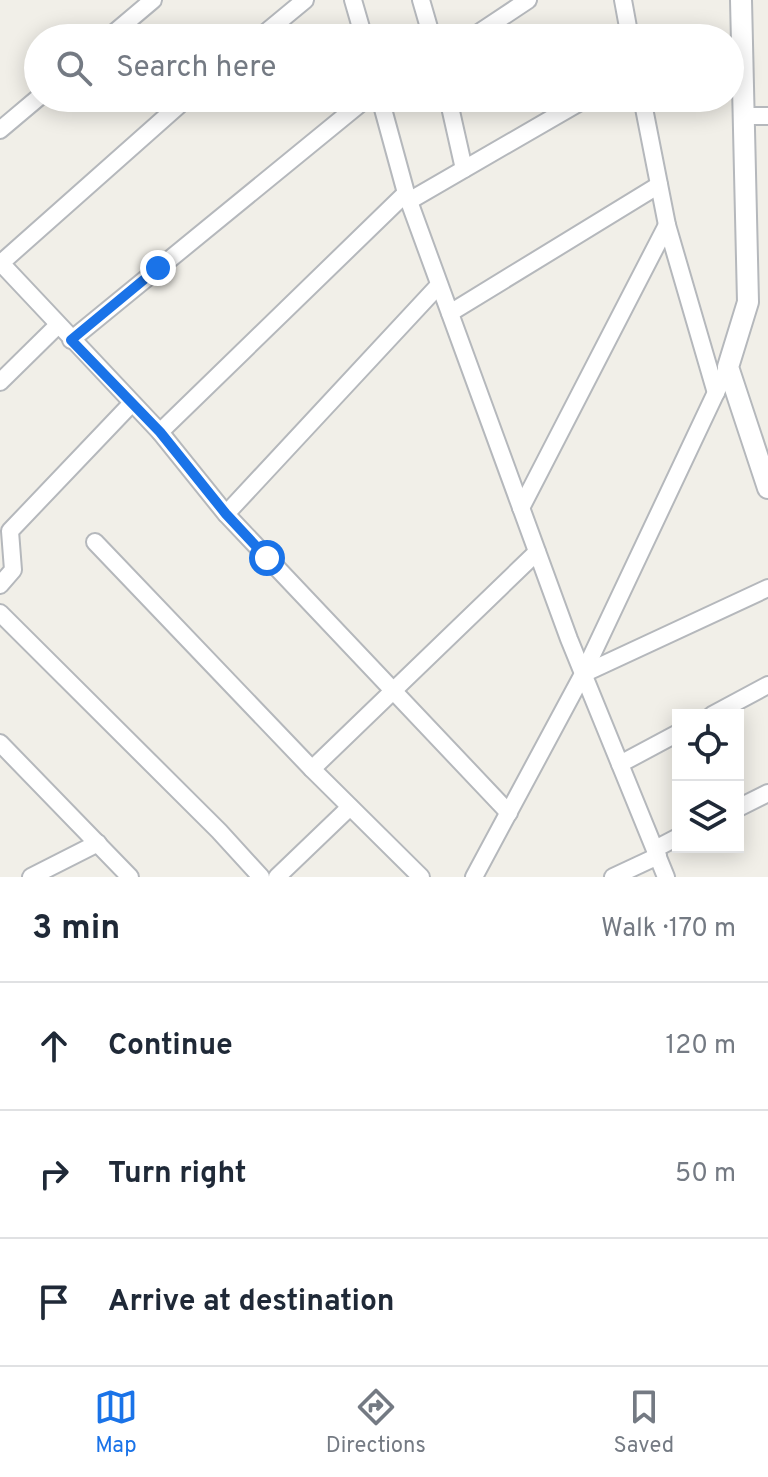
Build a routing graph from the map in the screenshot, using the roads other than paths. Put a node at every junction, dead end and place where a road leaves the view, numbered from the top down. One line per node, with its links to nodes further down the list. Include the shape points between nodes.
1 (153, 0): 8 (street)
2 (305, 0): 9 (street)
3 (353, 0): 10 (street)
4 (421, 0): 11 (street)
5 (528, 0): 12 (street)
6 (623, 0): 13 (street)
7 (741, 0): 14 (street)
8 (125, 24)
9 (276, 24)
10 (360, 24)
11 (428, 24)
12 (492, 24)
13 (627, 24)
14 (742, 24)
15 (744, 87): 23 (street)
16 (24, 110): 25 (street)
17 (171, 112): 30 (street)
18 (350, 112): 34 (street)
19 (384, 112): 28 (street)
20 (451, 112): 26 (street)
21 (563, 112): 26 (street)
22 (645, 112): 27 (street)
23 (745, 116): 24 (street); 35 (street, via 748,302)
24 (768, 116)
25 (0, 130)
26 (464, 169): 28 (street)
27 (659, 185): 29 (street); 32 (street)
28 (408, 197): 31 (street); 39 (street)
29 (667, 225): 37 (street); 41 (street)
30 (0, 262): 33 (street)
31 (439, 285): 32 (street); 42 (street)
32 (450, 313): 41 (street)
33 (58, 325): 34 (street); 36 (street)
34 (71, 340): 38 (street)
35 (728, 367): 37 (street); 40 (street)
36 (0, 382)
37 (716, 393): 48 (street)
38 (132, 403): 39 (street); 45 (street, via 10,531 13,570)
39 (160, 432): 42 (street)
40 (767, 485)
41 (521, 508): 44 (street)
42 (226, 514): 50 (street)
43 (95, 542): 55 (street)
44 (537, 552): 48 (street); 50 (street)
45 (0, 585)
46 (768, 588): 48 (street)
47 (0, 613): 65 (street)
48 (583, 674): 54 (street); 59 (street)
49 (768, 685): 51 (street)
50 (392, 689): 55 (street); 59 (street)
51 (723, 709)
52 (672, 736): 54 (street)
53 (0, 743): 61 (street)
54 (620, 764): 62 (street)
55 (312, 769): 58 (street)
56 (768, 793): 57 (street)
57 (744, 805)
58 (350, 807): 66 (street); 67 (street)
59 (509, 813): 68 (street)
60 (672, 841): 62 (street)
61 (98, 843): 63 (street); 64 (street)
62 (656, 852): 69 (street); 70 (street)
63 (31, 877)
64 (130, 877)
65 (261, 877)
66 (277, 877)
67 (421, 877)
68 (474, 877)
69 (613, 877)
70 (666, 877)

